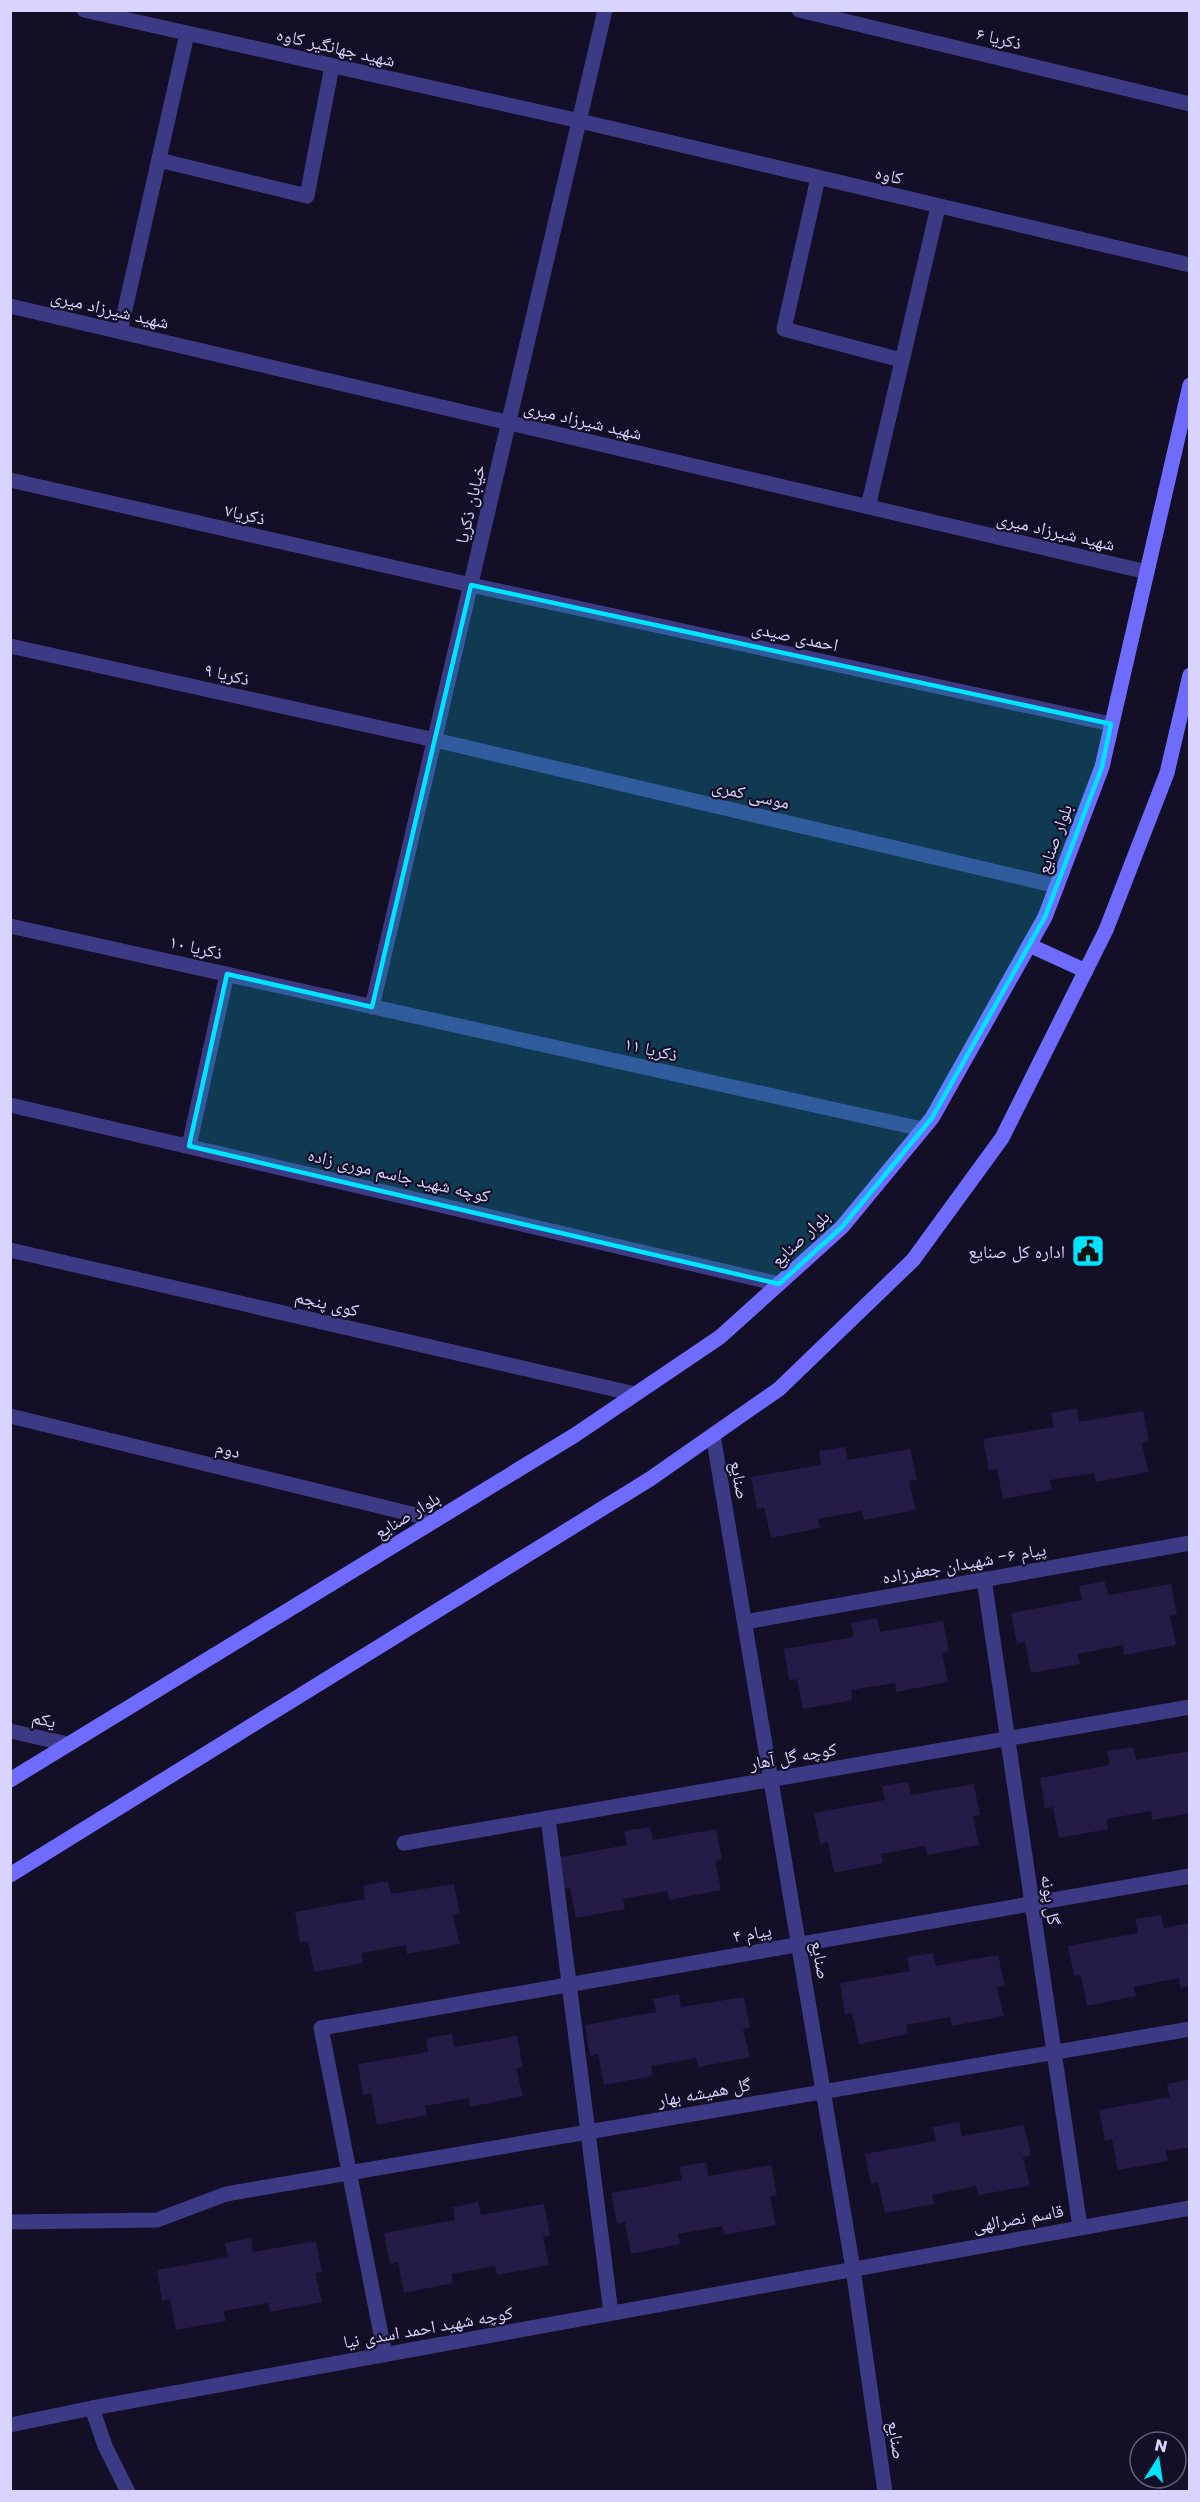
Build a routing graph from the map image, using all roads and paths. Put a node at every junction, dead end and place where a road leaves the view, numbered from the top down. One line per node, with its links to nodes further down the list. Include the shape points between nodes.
1 (84, 10): 4 (street, شهید جهانگیر کاوه)
2 (605, 10): 7 (street, خیابان ذکریا)
3 (799, 10): 6 (street, ذکریا ۶)
4 (187, 34): 5 (street, شهید جهانگیر کاوه); 8 (street)
5 (332, 66): 7 (street, شهید جهانگیر کاوه); 8 (street, via 307,196)
6 (1190, 104)
7 (580, 122): 9 (street, کاوه); 16 (street, خیابان ذکریا)
8 (159, 160): 13 (street)
9 (818, 178): 10 (street, کاوه); 14 (street, via 784,329)
10 (938, 207): 11 (street, کاوه); 14 (street)
11 (1190, 265)
12 (10, 306): 13 (street, شهید شیرزاد میری)
13 (120, 332): 16 (street, شهید شیرزاد میری)
14 (901, 360): 18 (street)
15 (1190, 385): 19 (street, بلوار صنایع)
16 (509, 422): 18 (street, شهید شیرزاد میری); 20 (street, خیابان ذکریا)
17 (10, 480): 20 (street, ذکریا۷)
18 (868, 507): 19 (street, شهید شیرزاد میری)
19 (1147, 572): 23 (street, بلوار صنایع)
20 (471, 585): 23 (street, احمدی صیدی); 24 (street, خیابان ذکریا)
21 (10, 646): 24 (street, ذکریا ۹)
22 (1190, 675): 28 (street, via 1167,773 1107,930)
23 (1111, 724): 25 (street, بلوار صنایع, via 1102,767)
24 (435, 740): 25 (street, موسی کمری); 30 (street, خیابان ذکریا)
25 (1057, 886): 27 (street, بلوار صنایع)
26 (10, 926): 29 (street, ذکریا ۱۰)
27 (1029, 945): 28 (street); 32 (street, بلوار صنایع, via 932,1118)
28 (1086, 972): 38 (street, via 1002,1138 913,1260 779,1389)
29 (227, 974): 30 (street, ذکریا ۱۰); 33 (street)
30 (372, 1007): 32 (street, ذکریا ۱۱)
31 (10, 1105): 33 (street, کوچه شهید جاسم موری زاده)
32 (922, 1129): 35 (street, بلوار صنایع, via 842,1227)
33 (189, 1146): 35 (street, کوچه شهید جاسم موری زاده)
34 (10, 1250): 36 (street, کوی پنجم)
35 (779, 1284): 36 (street, بلوار صنایع, via 720,1337)
36 (635, 1394): 39 (street, بلوار صنایع)
37 (10, 1416): 39 (street, دوم)
38 (713, 1435): 42 (street, صنایع); 51 (street, via 650,1479)
39 (436, 1520): 46 (street, بلوار صنایع)
40 (1190, 1543): 41 (street, پیام ۶- شهیدان جعفرزاده)
41 (984, 1579): 42 (street, پیام ۶- شهیدان جعفرزاده); 45 (street, گل پونه)
42 (745, 1622): 47 (street, صنایع)
43 (1190, 1707): 45 (street, کوچه گل آهار)
44 (10, 1731): 46 (street, یکم)
45 (1007, 1739): 47 (street, کوچه گل آهار); 53 (street, گل پونه)
46 (68, 1744): 48 (street, بلوار صنایع)
47 (771, 1779): 49 (street, کوچه گل آهار); 54 (street, صنایع)
48 (10, 1780)
49 (548, 1818): 50 (street, کوچه گل آهار); 55 (street)
50 (404, 1843)
51 (10, 1875)
52 (1190, 1876): 53 (street, پیام ۴)
53 (1032, 1904): 54 (street, پیام ۴); 57 (street, گل پونه)
54 (799, 1945): 55 (street, پیام ۴); 58 (street, صنایع)
55 (569, 1985): 59 (street); 60 (street, پیام ۴, via 321,2028)
56 (1190, 2029): 57 (street, گل همیشه بهار)
57 (1053, 2052): 58 (street, گل همیشه بهار); 63 (street, گل پونه)
58 (824, 2092): 59 (street, گل همیشه بهار); 64 (street, صنایع)
59 (588, 2132): 60 (street, گل همیشه بهار); 65 (street)
60 (350, 2172): 62 (street, گل همیشه بهار, via 226,2194 157,2220); 66 (street)
61 (1190, 2208): 63 (street, قاسم نصرالهی)
62 (10, 2222)
63 (1080, 2227): 64 (street, قاسم نصرالهی)
64 (854, 2269): 65 (street, کوچه شهید احمد اسدی نیا); 70 (street, صنایع)
65 (611, 2313): 66 (street, کوچه شهید احمد اسدی نیا)
66 (385, 2355): 67 (street, کوچه شهید احمد اسدی نیا)
67 (92, 2408): 68 (street, کوچه شهید احمد اسدی نیا); 69 (street, via 105,2446)
68 (10, 2425)
69 (128, 2492)
70 (885, 2492)

